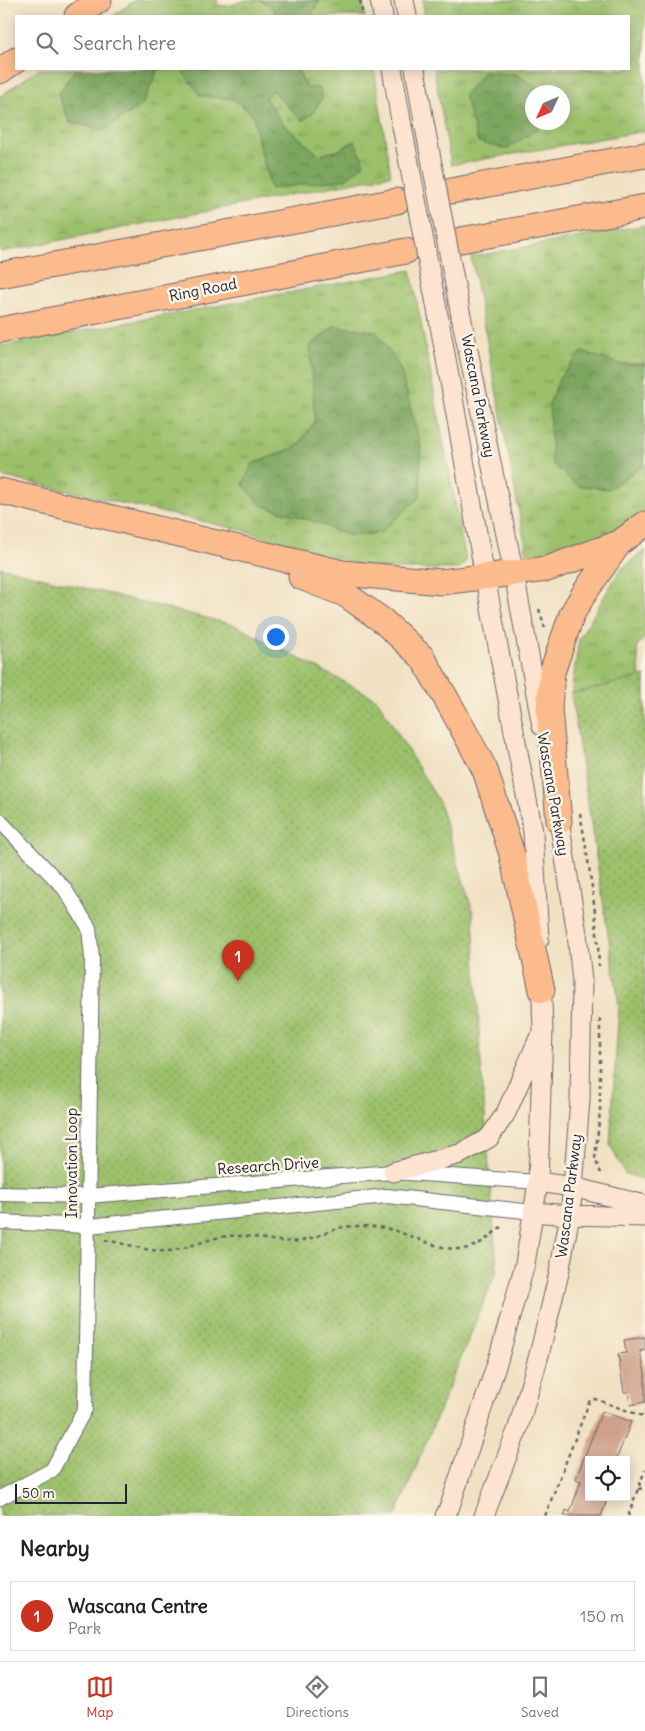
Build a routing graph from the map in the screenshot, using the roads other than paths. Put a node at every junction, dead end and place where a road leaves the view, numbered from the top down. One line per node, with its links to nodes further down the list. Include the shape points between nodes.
1 (99, 0): 4 (highway)
2 (380, 0): 5 (main road)
3 (404, 0): 6 (main road)
4 (78, 15)
5 (383, 15)
6 (407, 15)
7 (15, 61): 10 (highway)
8 (392, 70): 24 (main road, Wascana Parkway, bridge)
9 (415, 70): 23 (main road, Wascana Parkway, bridge)
10 (0, 71)
11 (645, 155): 12 (highway)
12 (451, 191)
13 (397, 201): 17 (highway)
14 (645, 207): 15 (highway)
15 (461, 240)
16 (406, 251): 18 (highway, Ring Road)
17 (0, 275)
18 (0, 330)
19 (0, 491): 21 (highway)
20 (645, 524): 22 (highway)
21 (212, 543): 24 (highway, via 342,573 389,579 441,582); 27 (highway, via 345,594 383,621 422,657 485,770 511,851)
22 (619, 543): 23 (highway, via 547,569); 26 (highway, via 572,614 552,672 549,708)
23 (514, 574): 24 (highway); 26 (main road, Wascana Parkway)
24 (485, 577): 27 (main road, Wascana Parkway, via 533,832)
25 (0, 821): 33 (street, Innovation Loop, via 64,888 89,928 92,958)
26 (559, 821): 31 (main road, Wascana Parkway, via 582,981 580,1100)
27 (542, 990): 28 (main road, Wascana Parkway)
28 (542, 1030): 29 (main road, via 506,1113 490,1138 460,1154); 30 (main road, Wascana Parkway)
29 (393, 1172): 30 (street, Research Drive); 33 (street, Research Drive)
30 (538, 1182): 31 (main road); 35 (main road, Wascana Parkway)
31 (573, 1187): 34 (main road); 36 (main road, Wascana Parkway)
32 (0, 1194): 33 (street, Research Drive)
33 (87, 1196): 39 (street, Innovation Loop)
34 (645, 1204)
35 (534, 1212): 36 (main road); 39 (street, via 387,1196); 41 (main road, Wascana Parkway, via 512,1313)
36 (570, 1216): 37 (main road); 42 (main road, Wascana Parkway, via 539,1355 518,1428)
37 (645, 1217)
38 (0, 1222): 39 (street)
39 (88, 1232): 40 (street, Innovation Loop, via 85,1409 52,1470)
40 (0, 1498)
41 (445, 1516)
42 (484, 1516)

